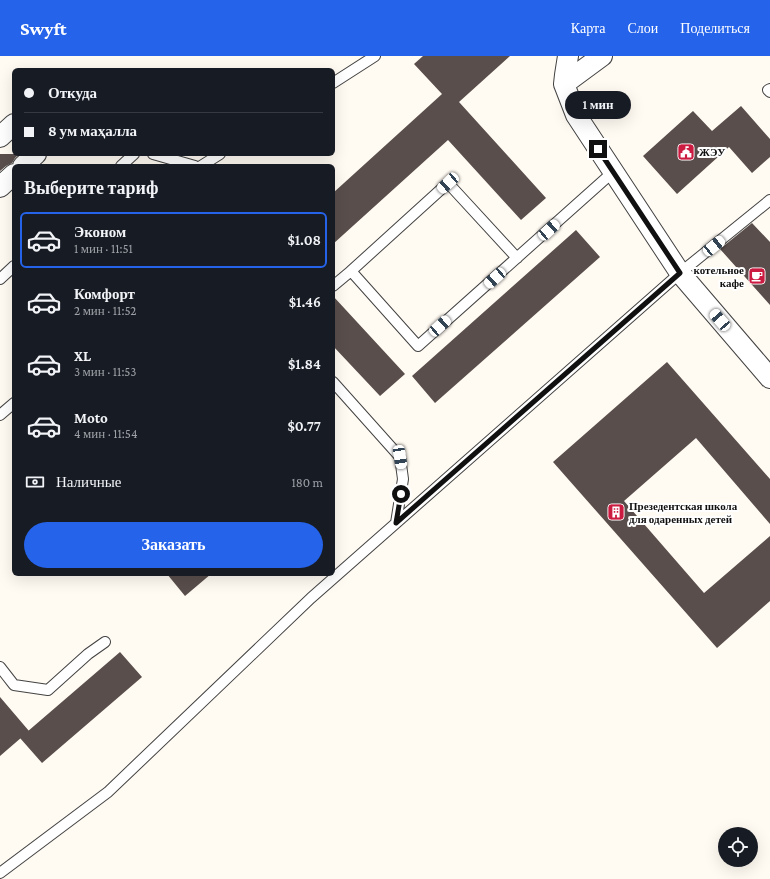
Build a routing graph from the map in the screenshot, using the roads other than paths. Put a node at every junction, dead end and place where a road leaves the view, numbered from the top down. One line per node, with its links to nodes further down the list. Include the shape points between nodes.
1 (375, 56): 5 (lane)
2 (554, 56): 4 (street)
3 (602, 56): 4 (street)
4 (566, 72): 16 (street, via 576,115)
5 (335, 82)
6 (12, 126): 7 (street)
7 (0, 137)
8 (34, 156): 12 (street)
9 (132, 156): 13 (lane)
10 (160, 156): 14 (lane)
11 (217, 156): 15 (lane)
12 (25, 164)
13 (123, 164)
14 (188, 164)
15 (204, 164)
16 (613, 172): 20 (lane); 23 (street)
17 (12, 176): 18 (street)
18 (0, 187)
19 (770, 200): 23 (lane)
20 (517, 258): 22 (lane, via 448,183); 22 (lane, via 418,346)
21 (12, 268): 24 (lane)
22 (351, 271): 25 (lane)
23 (680, 273): 26 (street); 30 (lane)
24 (0, 279)
25 (335, 284)
26 (770, 378)
27 (335, 384): 30 (lane, via 400,457 403,479)
28 (12, 406): 29 (lane)
29 (0, 415)
30 (396, 523): 33 (lane, via 311,598 108,792)
31 (105, 642): 32 (lane, via 48,690 14,685)
32 (0, 667)
33 (0, 873)

